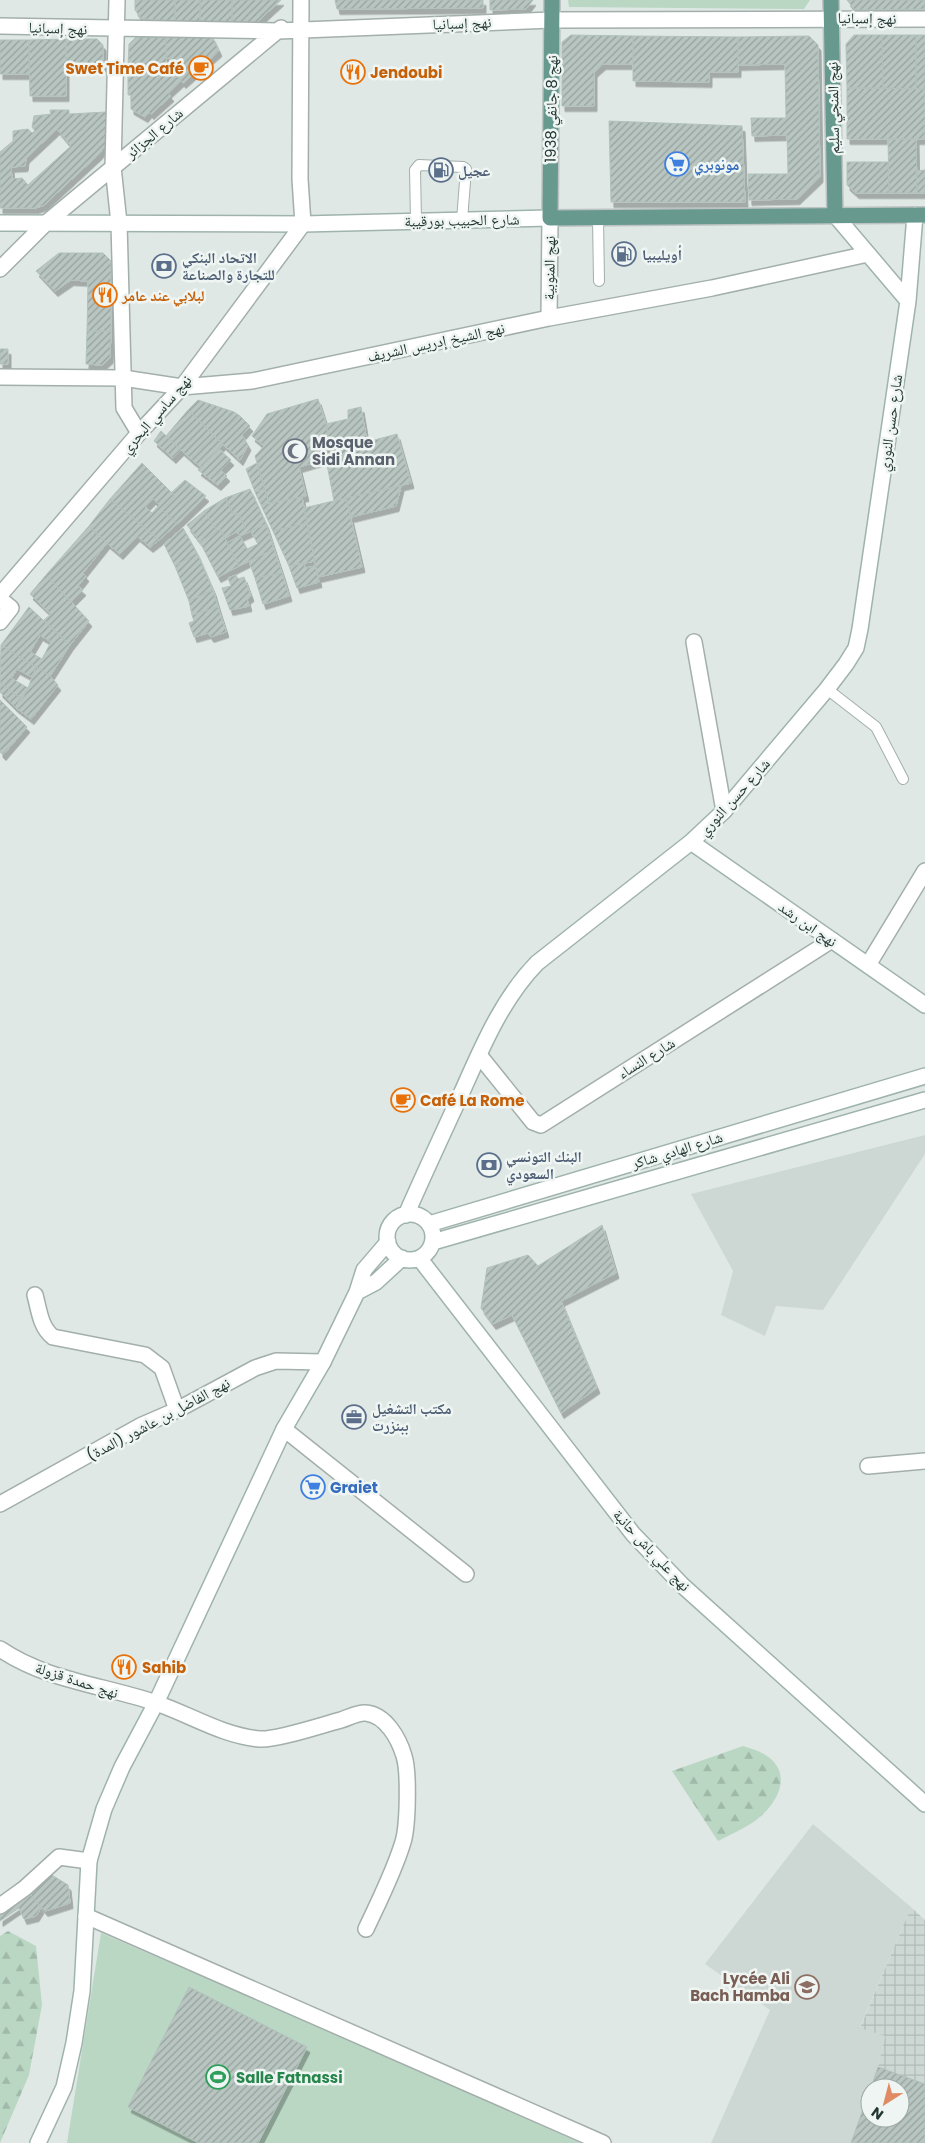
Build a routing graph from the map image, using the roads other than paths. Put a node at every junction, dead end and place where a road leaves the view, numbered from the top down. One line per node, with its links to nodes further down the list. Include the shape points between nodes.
1 (117, 0): 9 (street)
2 (552, 0): 7 (main road, نهج 8 جانفي 1938)
3 (831, 0): 5 (main road, نهج المنجي سليم)
4 (304, 3): 10 (street); 11 (street, شارع الجزائر)
5 (831, 18): 6 (street, نهج إسبانيا); 7 (street, نهج إسبانيا); 13 (main road, نهج المنجي سليم)
6 (925, 19)
7 (552, 20): 10 (street, نهج إسبانيا); 15 (main road, نهج 8 جانفي 1938)
8 (0, 26): 9 (street, نهج إسبانيا)
9 (117, 30): 11 (street, نهج إسبانيا); 12 (street)
10 (301, 30): 11 (street, نهج إسبانيا); 22 (street, via 300,179)
11 (278, 31): 12 (street, شارع الجزائر)
12 (114, 167): 20 (street, شارع الجزائر); 21 (street)
13 (835, 215): 14 (main road, شارع الحبيب بورقيبة); 16 (main road, شارع الحبيب بورقيبة); 23 (street)
14 (920, 215): 26 (street, شارع حسن النوري)
15 (550, 218): 16 (main road, شارع الحبيب بورقيبة); 18 (street, شارع الحبيب بورقيبة); 27 (street, نهج المنوبية)
16 (598, 218): 25 (lane)
17 (416, 220): 18 (street, شارع الحبيب بورقيبة); 18 (lane, via 415,170 419,165 466,169); 22 (street, شارع الحبيب بورقيبة)
18 (462, 220)
19 (0, 223): 20 (street, شارع الحبيب بورقيبة)
20 (46, 223): 21 (street, شارع الحبيب بورقيبة); 24 (street, شارع الجزائر)
21 (119, 223): 22 (street, شارع الحبيب بورقيبة); 29 (street)
22 (303, 224): 30 (street, نهج ساسي البحري)
23 (868, 254): 26 (street); 27 (street, نهج الشيخ إدريس الشريف, via 712,288)
24 (0, 269)
25 (599, 281)
26 (908, 301): 35 (street, شارع حسن النوري, via 860,629 856,648)
27 (549, 318): 30 (street, نهج الشيخ إدريس الشريف, via 252,381)
28 (0, 376): 29 (street, نهج الشيخ إدريس الشريف)
29 (123, 378): 30 (street, نهج الشيخ إدريس الشريف); 31 (street, via 124,408)
30 (182, 387): 31 (street, نهج ساسي البحري)
31 (139, 433): 32 (street, نهج ساسي البحري)
32 (4, 601): 33 (street, نهج ساسي البحري)
33 (0, 622)
34 (694, 642): 37 (street)
35 (828, 689): 36 (lane, via 876,727); 37 (street, شارع حسن النوري)
36 (903, 779)
37 (724, 811): 38 (street, شارع حسن النوري)
38 (692, 842): 40 (street, نهج ابن رشد); 43 (street, شارع حسن النوري, via 537,963 504,1006)
39 (925, 871): 41 (street)
40 (832, 940): 41 (street, نهج ابن رشد); 43 (street, شارع النساء, via 541,1125 533,1122)
41 (868, 965): 42 (street, نهج ابن رشد)
42 (925, 1004)
43 (479, 1055): 46 (street, شارع حسن النوري)
44 (925, 1076): 47 (street, شارع الهادي شاكر)
45 (925, 1100): 49 (street, شارع الهادي شاكر)
46 (406, 1215): 47 (street, via 415,1214); 48 (street, via 393,1222 387,1235)
47 (429, 1224): 49 (street)
48 (388, 1242): 50 (street, via 390,1249); 52 (street, via 364,1270)
49 (433, 1242): 51 (street)
50 (402, 1258): 51 (street); 52 (street, via 376,1282)
51 (420, 1258): 63 (street, نهج علي باش حانبة, via 633,1534 689,1591)
52 (357, 1292): 54 (street)
53 (36, 1294): 55 (street, via 42,1324 53,1337 145,1355 156,1362 162,1368)
54 (323, 1362): 55 (street, نهج الفاضل بن عاشور (المدة), via 276,1361 262,1365); 56 (street)
55 (177, 1410): 59 (street, نهج الفاضل بن عاشور (المدة), via 140,1426)
56 (284, 1429): 60 (street); 62 (street)
57 (925, 1461): 58 (street)
58 (868, 1466)
59 (0, 1504)
60 (466, 1574)
61 (0, 1649): 62 (street, نهج حمدة قزولة, via 40,1670)
62 (156, 1703): 64 (street, via 104,1809); 67 (street, نهج حمدة قزولة, via 220,1729 262,1739 364,1712 385,1722 405,1757 407,1808 404,1841)
63 (925, 1804)
64 (89, 1861): 65 (street, via 59,1857); 66 (street)
65 (0, 1906)
66 (86, 1916): 68 (street, via 82,1991 74,2043 64,2087); 69 (street)
67 (366, 1929)
68 (38, 2143)
69 (603, 2143)

